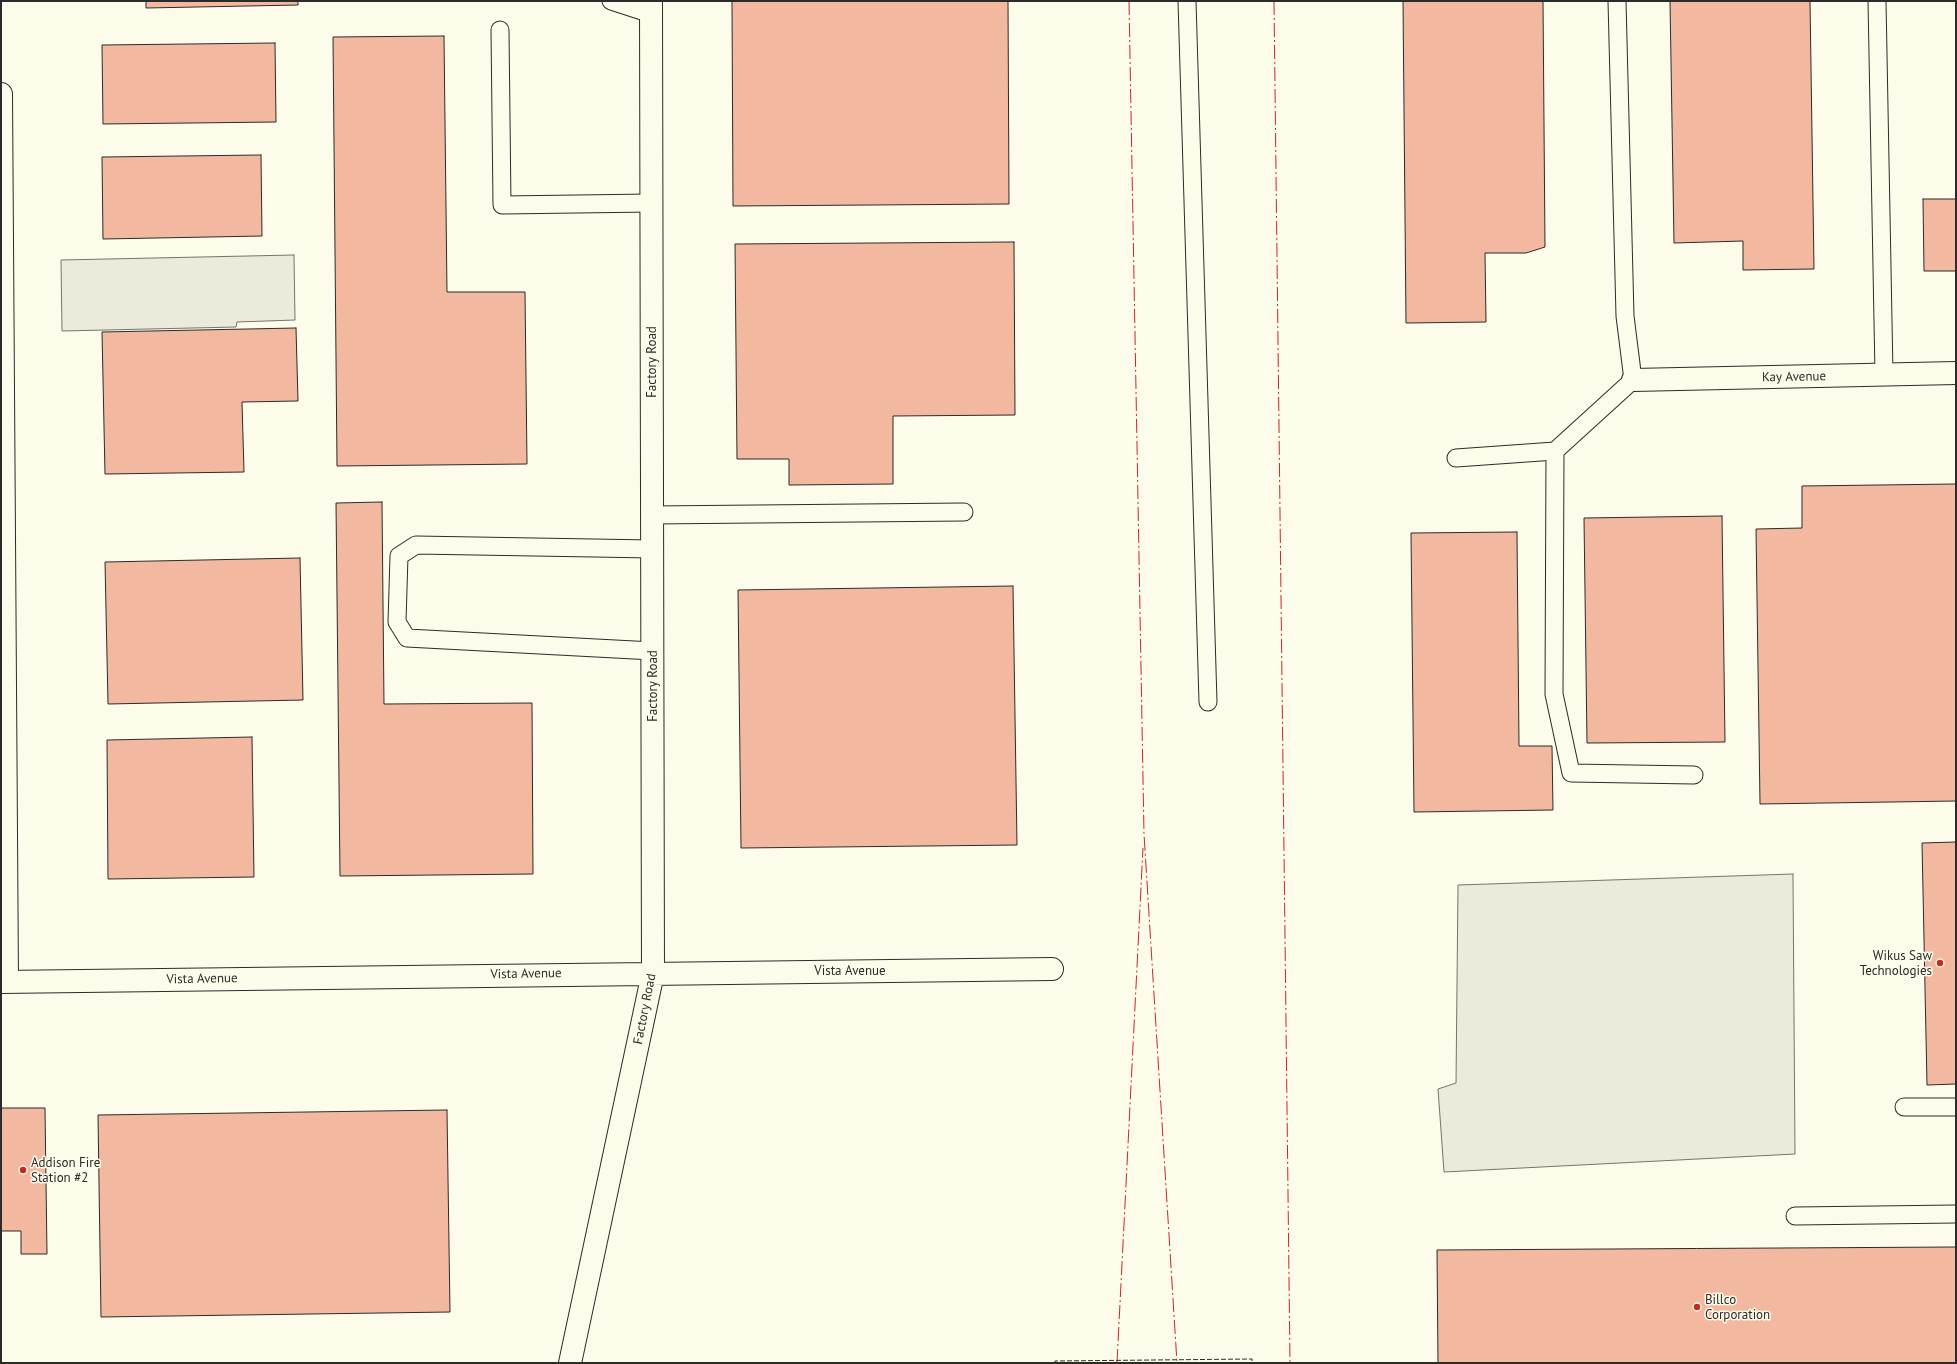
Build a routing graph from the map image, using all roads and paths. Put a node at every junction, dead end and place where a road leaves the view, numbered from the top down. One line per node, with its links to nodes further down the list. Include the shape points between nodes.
1 (611, 1): 5 (lane)
2 (1188, 1): 18 (lane)
3 (1617, 1): 11 (lane, via 1624,316)
4 (1877, 1): 10 (lane)
5 (651, 7): 8 (street, Factory Road)
6 (500, 30): 8 (lane, via 502,205)
7 (1, 94): 22 (street)
8 (652, 203): 15 (street, Factory Road)
9 (1956, 373): 10 (street, Kay Avenue)
10 (1884, 374): 11 (street, Kay Avenue)
11 (1633, 380): 12 (lane)
12 (1555, 451): 13 (lane); 19 (lane, via 1554,694 1571,773)
13 (1456, 458)
14 (964, 512): 15 (lane)
15 (653, 515): 16 (street, Factory Road)
16 (653, 549): 17 (street, Factory Road); 17 (lane, via 416,545 399,556 397,622 407,638)
17 (653, 650): 21 (street, Factory Road)
18 (1208, 702)
19 (1694, 775)
20 (1052, 969): 21 (street, Vista Avenue)
21 (654, 972): 22 (street, Vista Avenue); 27 (street, Factory Road)
22 (4, 981)
23 (1956, 1107): 24 (lane)
24 (1904, 1108)
25 (1956, 1214): 26 (lane)
26 (1795, 1216)
27 (570, 1363)

